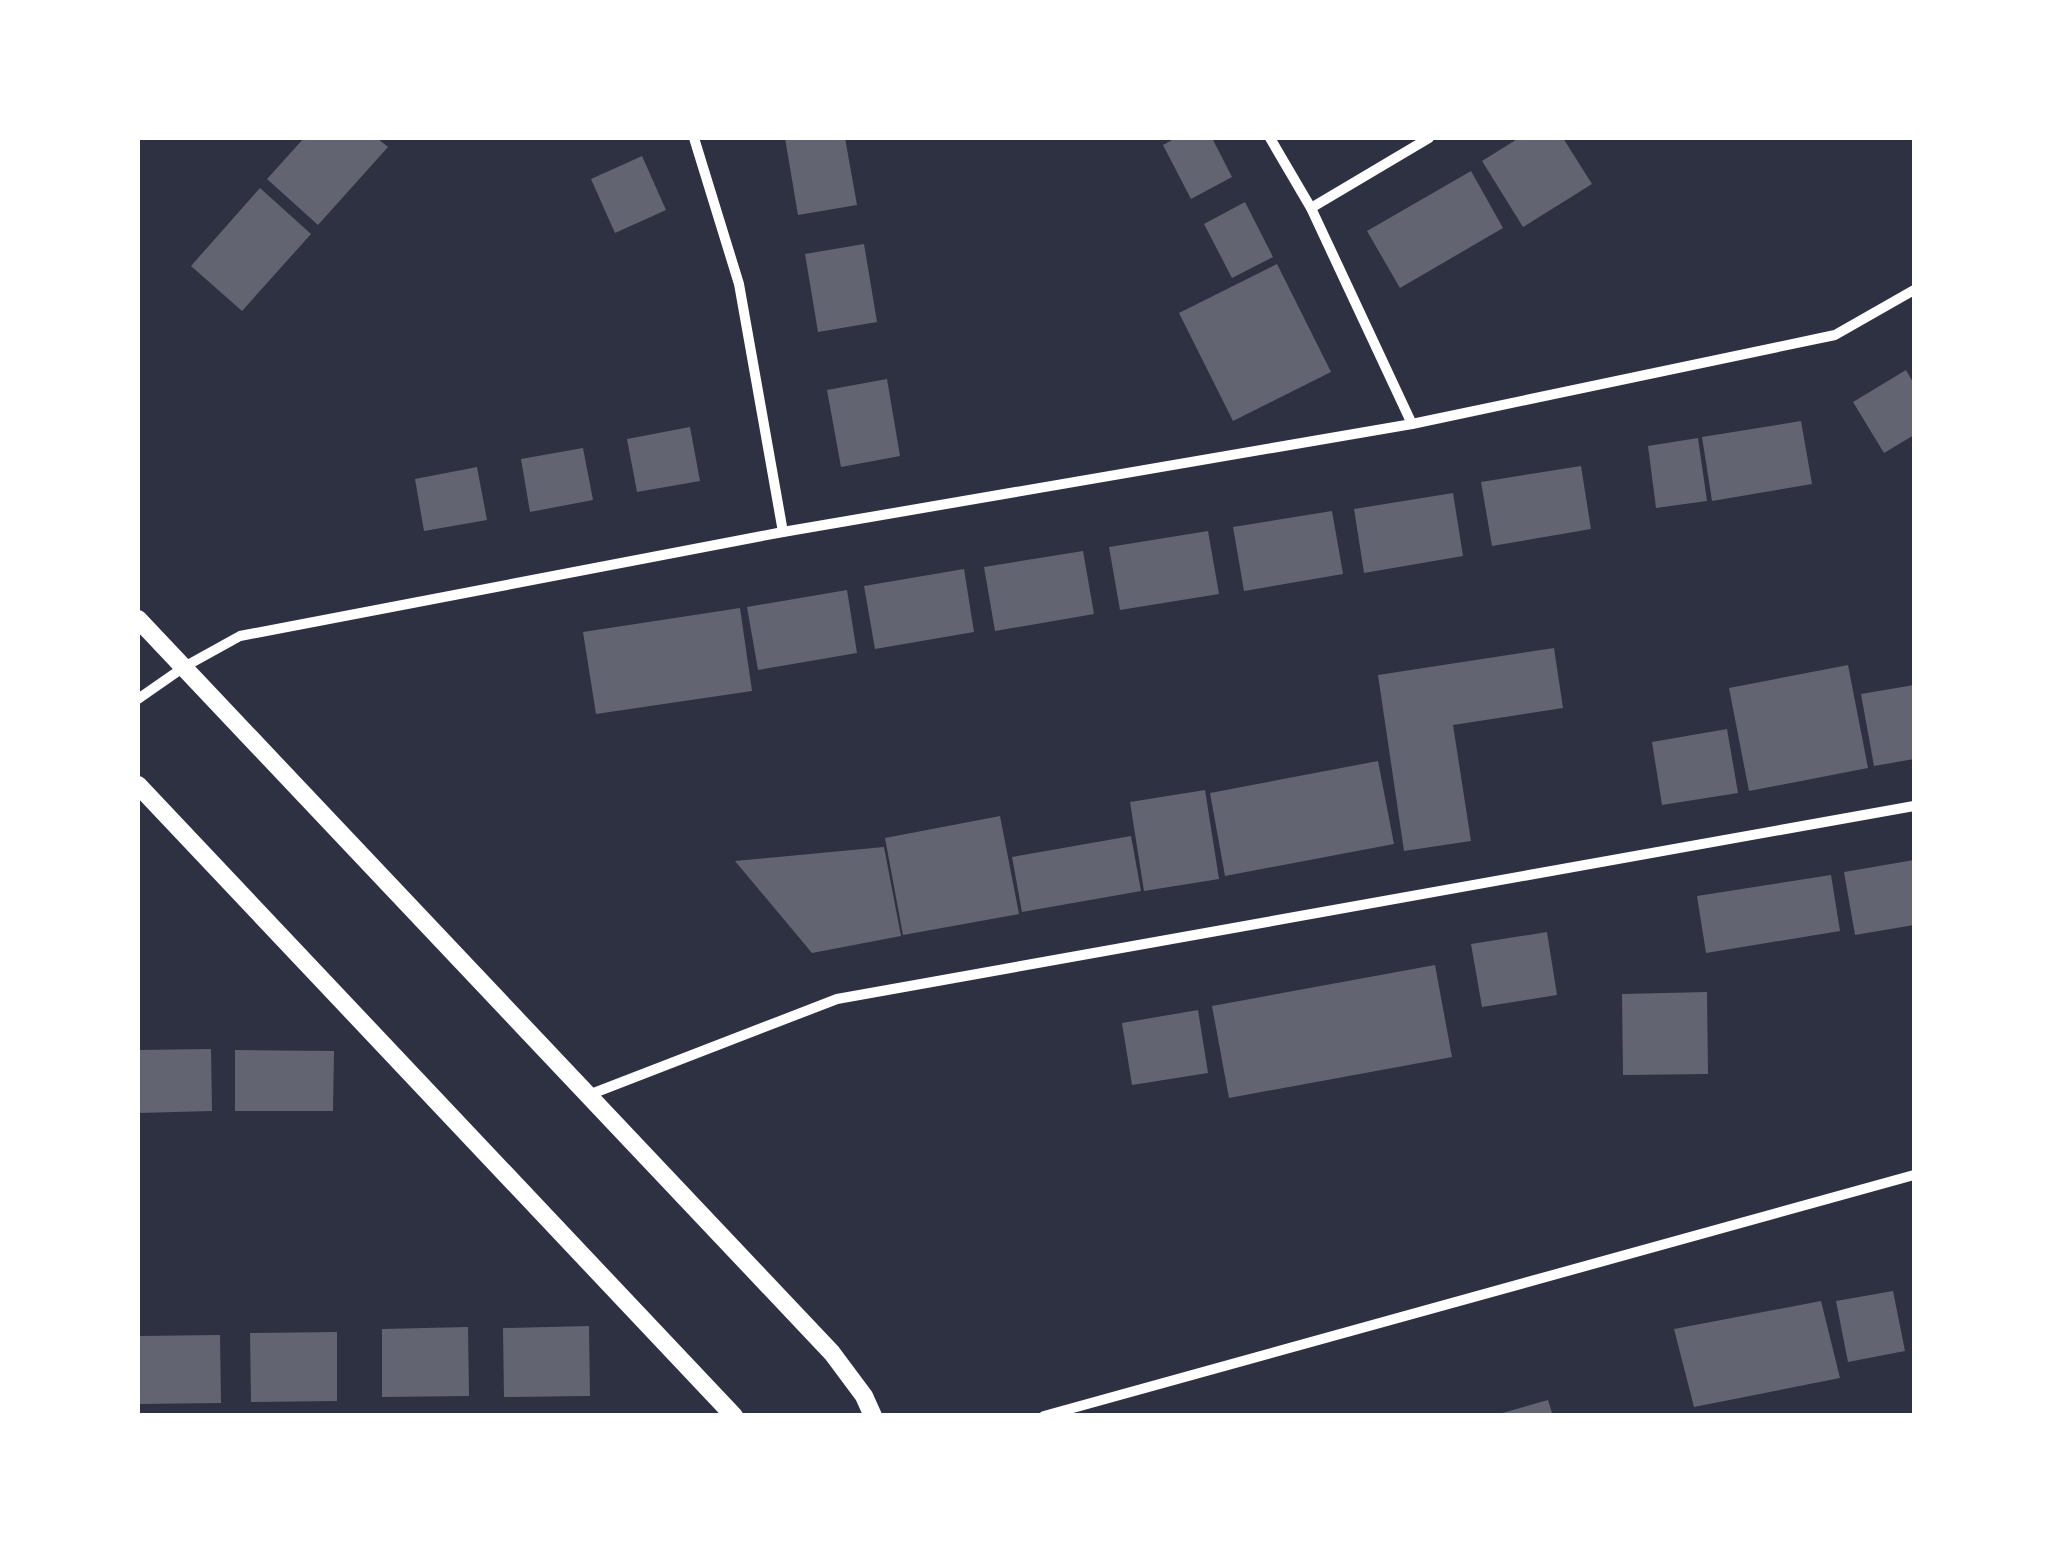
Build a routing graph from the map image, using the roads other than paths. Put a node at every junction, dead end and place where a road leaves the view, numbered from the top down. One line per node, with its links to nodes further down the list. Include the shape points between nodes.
1 (694, 138): 7 (street, via 739,284)
2 (1270, 138): 4 (street)
3 (1429, 138): 4 (street)
4 (1310, 208): 6 (street)
5 (1914, 290): 6 (street, via 1835,335)
6 (1412, 424): 7 (street)
7 (783, 532): 9 (street, via 240,636)
8 (138, 619): 9 (street)
9 (184, 667): 10 (street); 13 (street)
10 (138, 699)
11 (138, 784): 15 (street)
12 (1914, 806): 13 (street, via 837,999)
13 (586, 1096): 16 (street, via 832,1353)
14 (1914, 1175): 17 (street)
15 (734, 1416)
16 (873, 1416)
17 (1044, 1416)

